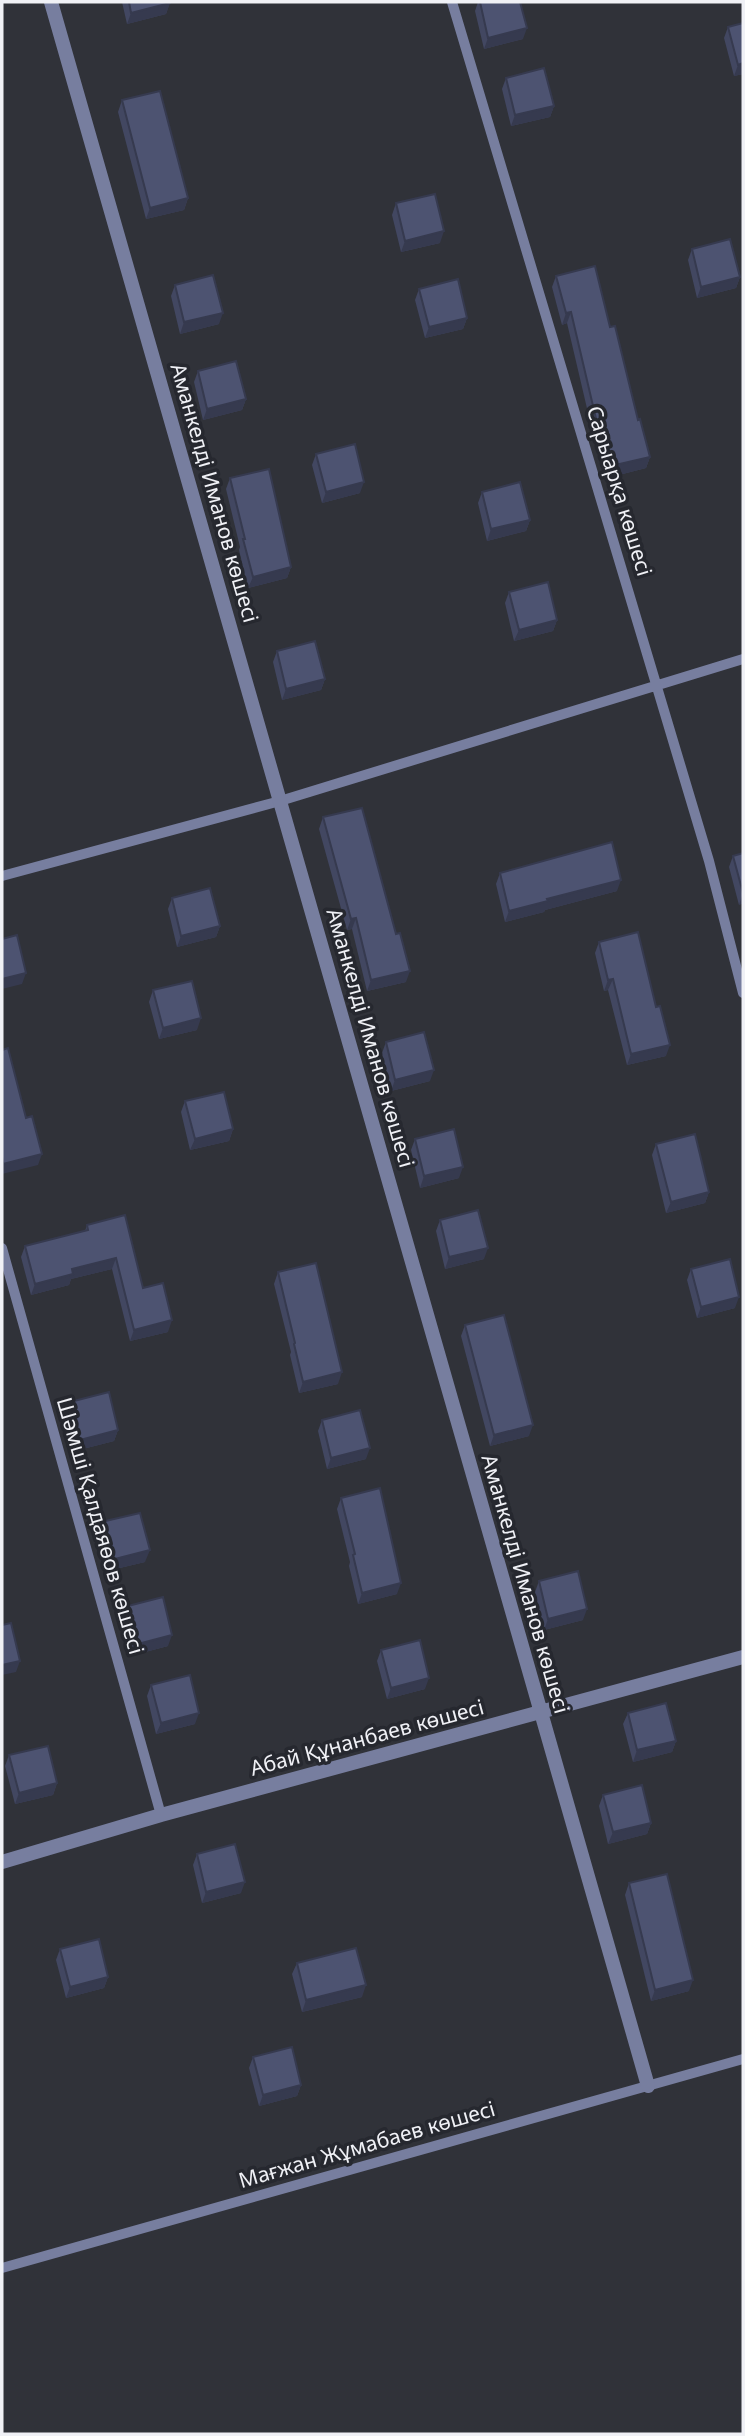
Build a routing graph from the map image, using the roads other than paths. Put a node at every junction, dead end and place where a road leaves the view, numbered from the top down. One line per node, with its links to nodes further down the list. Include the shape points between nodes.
1 (51, 2): 5 (street, Аманкелді Иманов көшесі)
2 (452, 2): 4 (lane, Сарыарқа көшесі)
3 (743, 659): 4 (lane)
4 (657, 686): 5 (lane); 7 (lane, Сарыарқа көшесі)
5 (280, 802): 6 (lane); 10 (street, Аманкелді Иманов көшесі)
6 (2, 876)
7 (743, 993)
8 (2, 1248): 11 (lane, Шәмші Қалдаяөов көшесі)
9 (743, 1657): 10 (street, Абай Құнанбаев көшесі)
10 (540, 1712): 11 (street, Абай Құнанбаев көшесі); 14 (street, Аманкелді Иманов көшесі)
11 (161, 1815): 12 (street, Абай Құнанбаев көшесі)
12 (2, 1862)
13 (743, 2059): 14 (lane, Мағжан Жұмабаев көшесі)
14 (648, 2086): 15 (lane, Мағжан Жұмабаев көшесі)
15 (2, 2268)

